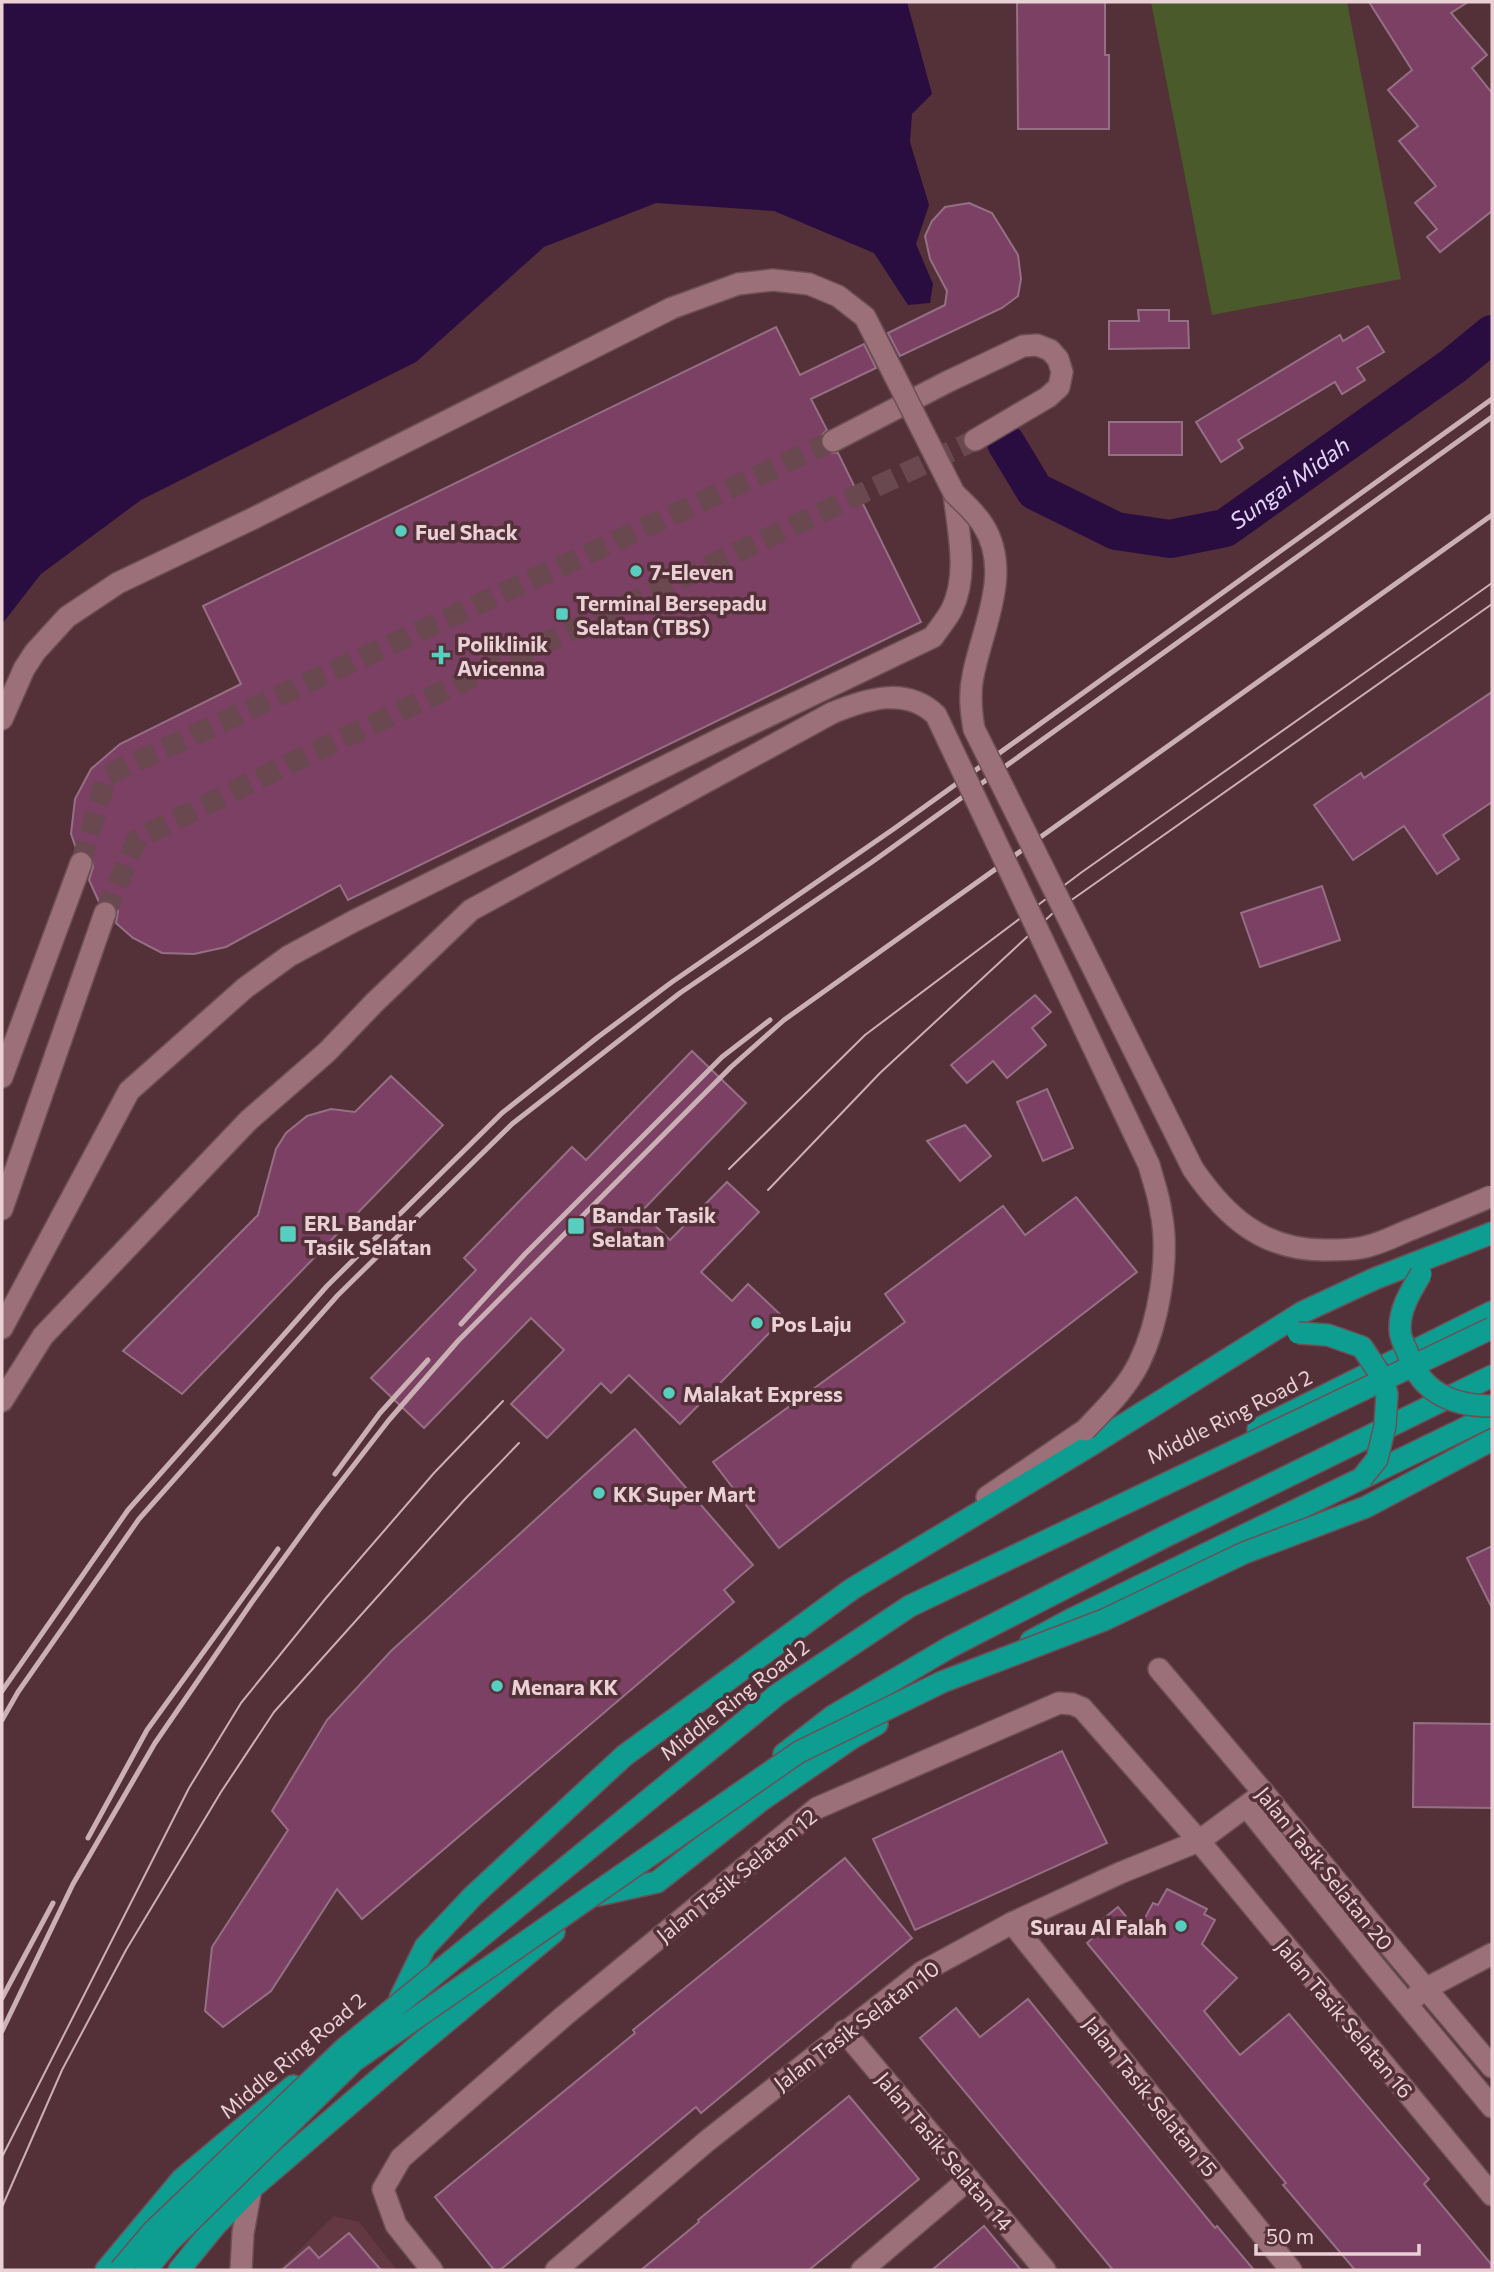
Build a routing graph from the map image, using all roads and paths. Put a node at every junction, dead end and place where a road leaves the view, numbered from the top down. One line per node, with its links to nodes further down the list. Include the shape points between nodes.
1 (906, 403): 2 (street, via 1023,346 1050,350 1062,372 1059,387); 3 (street); 4 (street)
2 (975, 440)
3 (832, 441)
4 (932, 460)
5 (954, 494): 7 (street, bridge, via 865,317 838,296 809,284 773,279 738,284 672,308 118,583 67,617 35,652); 8 (street, via 961,572 958,594 933,637); 12 (street, bridge, via 977,515 994,550 990,617 973,676 970,703 974,729 1193,1169 1213,1198 1261,1237 1307,1251 1343,1251 1372,1245)
6 (832, 713): 8 (street); 21 (street, via 471,910 327,1052 249,1120 43,1336); 26 (street, bridge, via 864,700 895,697 912,700 936,715 1149,1165 1164,1239 1160,1301 1151,1333 1117,1396 1086,1430)
7 (2, 719)
8 (722, 738): 17 (street, via 354,921 289,956 245,988 129,1091)
9 (81, 863): 11 (street)
10 (105, 913): 13 (street)
11 (2, 1077)
12 (1492, 1196)
13 (2, 1209)
14 (1492, 1233): 15 (highway)
15 (1470, 1241): 19 (highway, via 1303,1312); 22 (highway, bridge, via 1421,1274 1405,1301 1400,1330 1410,1362 1445,1399)
16 (1492, 1312): 37 (highway, Middle Ring Road 2, via 973,1570 863,1633 732,1730)
17 (2, 1328)
18 (1492, 1328): 46 (highway, bridge, via 910,1606 778,1694 345,2048 153,2231)
19 (1265, 1337): 25 (highway, bridge, via 1328,1335 1362,1347 1382,1377 1387,1394 1377,1459); 26 (highway)
20 (1492, 1376): 31 (highway, via 950,1647 833,1716)
21 (2, 1401)
22 (1492, 1406)
23 (1492, 1415): 25 (highway)
24 (1492, 1440): 47 (highway, bridge, via 1366,1507 1244,1553 1104,1620 942,1682 799,1752 354,2061)
25 (1362, 1478): 31 (highway, via 1087,1612 852,1738 657,1882)
26 (852, 1589): 37 (highway, via 624,1756 473,1896 425,1947)
27 (1159, 1669): 28 (street, Jalan Tasik Selatan 20)
28 (1264, 1793): 29 (street, Jalan Tasik Selatan 10); 33 (street, Jalan Tasik Selatan 20)
29 (1247, 1807): 30 (street, Jalan Tasik Selatan 10); 35 (street, Jalan Tasik Selatan 20)
30 (1199, 1841): 32 (street, Jalan Tasik Selatan 10); 44 (street, Jalan Tasik Selatan 16); 50 (street, Jalan Tasik Selatan 12, via 1082,1708 1072,1704 1059,1703 817,1808 564,2016 401,2158 383,2189 396,2225)
31 (599, 1895): 43 (highway)
32 (1012, 1923): 39 (street, Jalan Tasik Selatan 10, via 922,1972); 54 (street, Jalan Tasik Selatan 15)
33 (1394, 1951): 35 (street); 36 (street, Jalan Tasik Selatan 20)
34 (1492, 1954): 36 (street)
35 (1374, 1965): 38 (street, Jalan Tasik Selatan 20)
36 (1425, 1989): 38 (street); 40 (street, Jalan Tasik Selatan 20)
37 (400, 1998): 45 (highway, Middle Ring Road 2, via 182,2179)
38 (1407, 2004): 41 (street, Jalan Tasik Selatan 20)
39 (844, 2031): 42 (street, Jalan Tasik Selatan 14); 51 (street, Jalan Tasik Selatan 10)
40 (1492, 2067)
41 (1492, 2107)
42 (969, 2179): 52 (street); 53 (street, Jalan Tasik Selatan 14)
43 (251, 2189): 48 (highway); 49 (street)
44 (1492, 2195)
45 (106, 2270)
46 (120, 2270)
47 (146, 2270)
48 (179, 2270)
49 (241, 2270)
50 (432, 2270)
51 (556, 2270)
52 (863, 2270)
53 (1045, 2270)
54 (1291, 2270)

